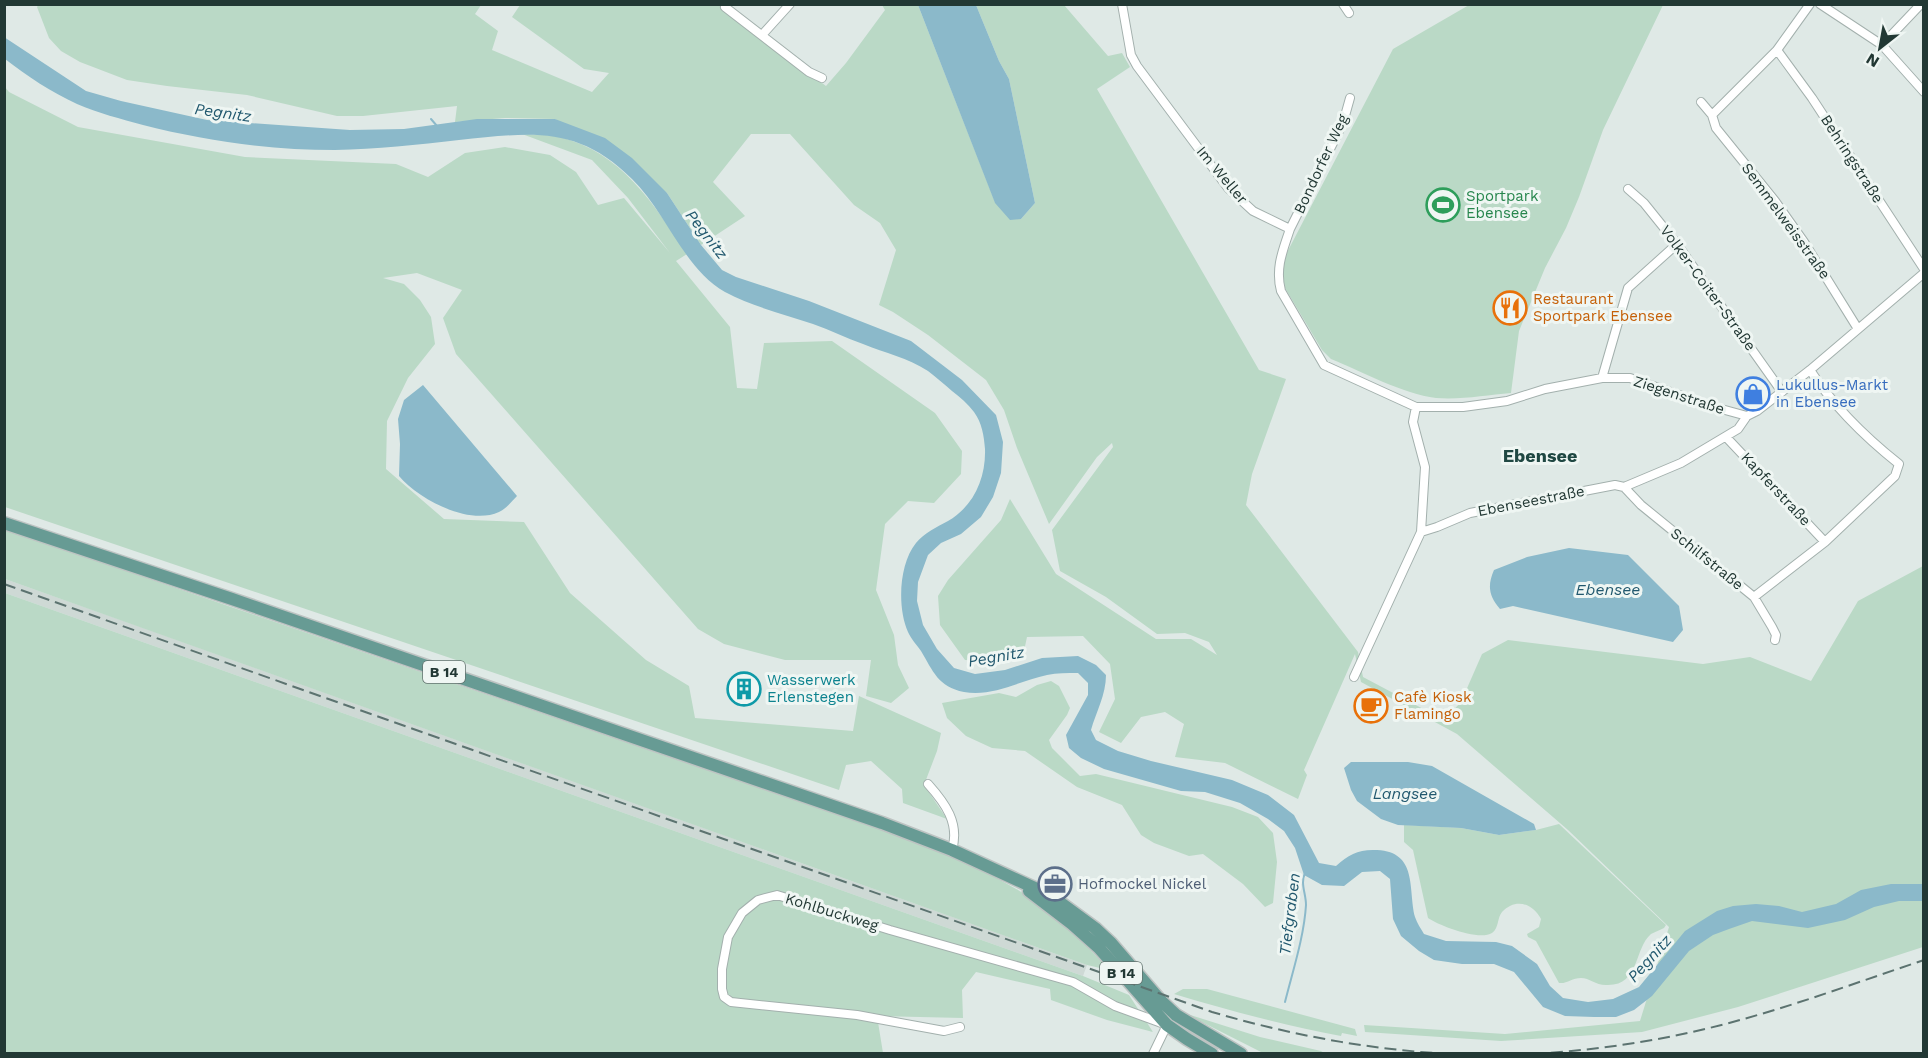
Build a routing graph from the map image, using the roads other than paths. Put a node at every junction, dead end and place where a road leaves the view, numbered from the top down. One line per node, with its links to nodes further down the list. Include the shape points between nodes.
1 (790, 4): 9 (street)
2 (1122, 4): 18 (street, Im Weller, via 1131,56 1144,76 1228,188 1253,212)
3 (1343, 4): 8 (street)
4 (1810, 4): 11 (street)
5 (1820, 4): 10 (street)
6 (1921, 4): 10 (street)
7 (726, 6): 9 (street)
8 (1349, 13)
9 (762, 35): 12 (street)
10 (1882, 45): 13 (street)
11 (1777, 51): 16 (street); 20 (street, Behringstraße, via 1812,98)
12 (822, 78)
13 (1923, 92)
14 (1350, 98): 18 (street, Bondorfer Weg, via 1343,123)
15 (1701, 102): 16 (street, Semmelweisstraße)
16 (1712, 115): 21 (street, Semmelweisstraße, via 1716,128 1804,242)
17 (1628, 189): 19 (street, Volker-Coiter-Straße)
18 (1290, 229): 25 (street, Ziegenstraße, via 1278,265 1278,279 1281,291 1324,365)
19 (1677, 244): 23 (street, via 1628,288); 24 (street, Volker-Coiter-Straße)
20 (1923, 271): 21 (street)
21 (1858, 329): 22 (street)
22 (1810, 370): 24 (street); 31 (street, via 1867,438 1899,464 1894,476)
23 (1602, 378): 25 (street, Ziegenstraße, via 1507,401 1463,407); 26 (street, Ziegenstraße, via 1630,378)
24 (1782, 392): 26 (street)
25 (1416, 407): 30 (street, via 1413,422 1425,467)
26 (1747, 416): 27 (street, Ebenseestraße)
27 (1726, 437): 28 (street, Ebenseestraße, via 1681,463); 31 (street, Kapferstraße)
28 (1624, 487): 30 (street, Ebenseestraße, via 1615,485 1470,513); 32 (street, Schilfstraße)
29 (4, 523): 36 (main road, B 14, via 254,606)
30 (1421, 532): 34 (street)
31 (1825, 542): 32 (street)
32 (1754, 597): 33 (street, Schilfstraße, via 1776,635)
33 (1775, 640)
34 (1354, 677)
35 (928, 784): 36 (street, via 952,820)
36 (952, 850): 37 (main road, B 14, via 1041,890)
37 (1075, 920): 38 (main road, B 14, via 1111,944); 39 (main road, B 14)
38 (1176, 1015): 39 (main road); 43 (main road, B 14)
39 (1167, 1025): 40 (street, Kohlbuckweg, via 1115,1006 1067,980 777,895 758,900 742,913 728,937 722,989 731,1002 857,1015 944,1031); 41 (street); 42 (main road, B 14)
40 (960, 1027)
41 (1153, 1053)
42 (1212, 1053)
43 (1241, 1053)

